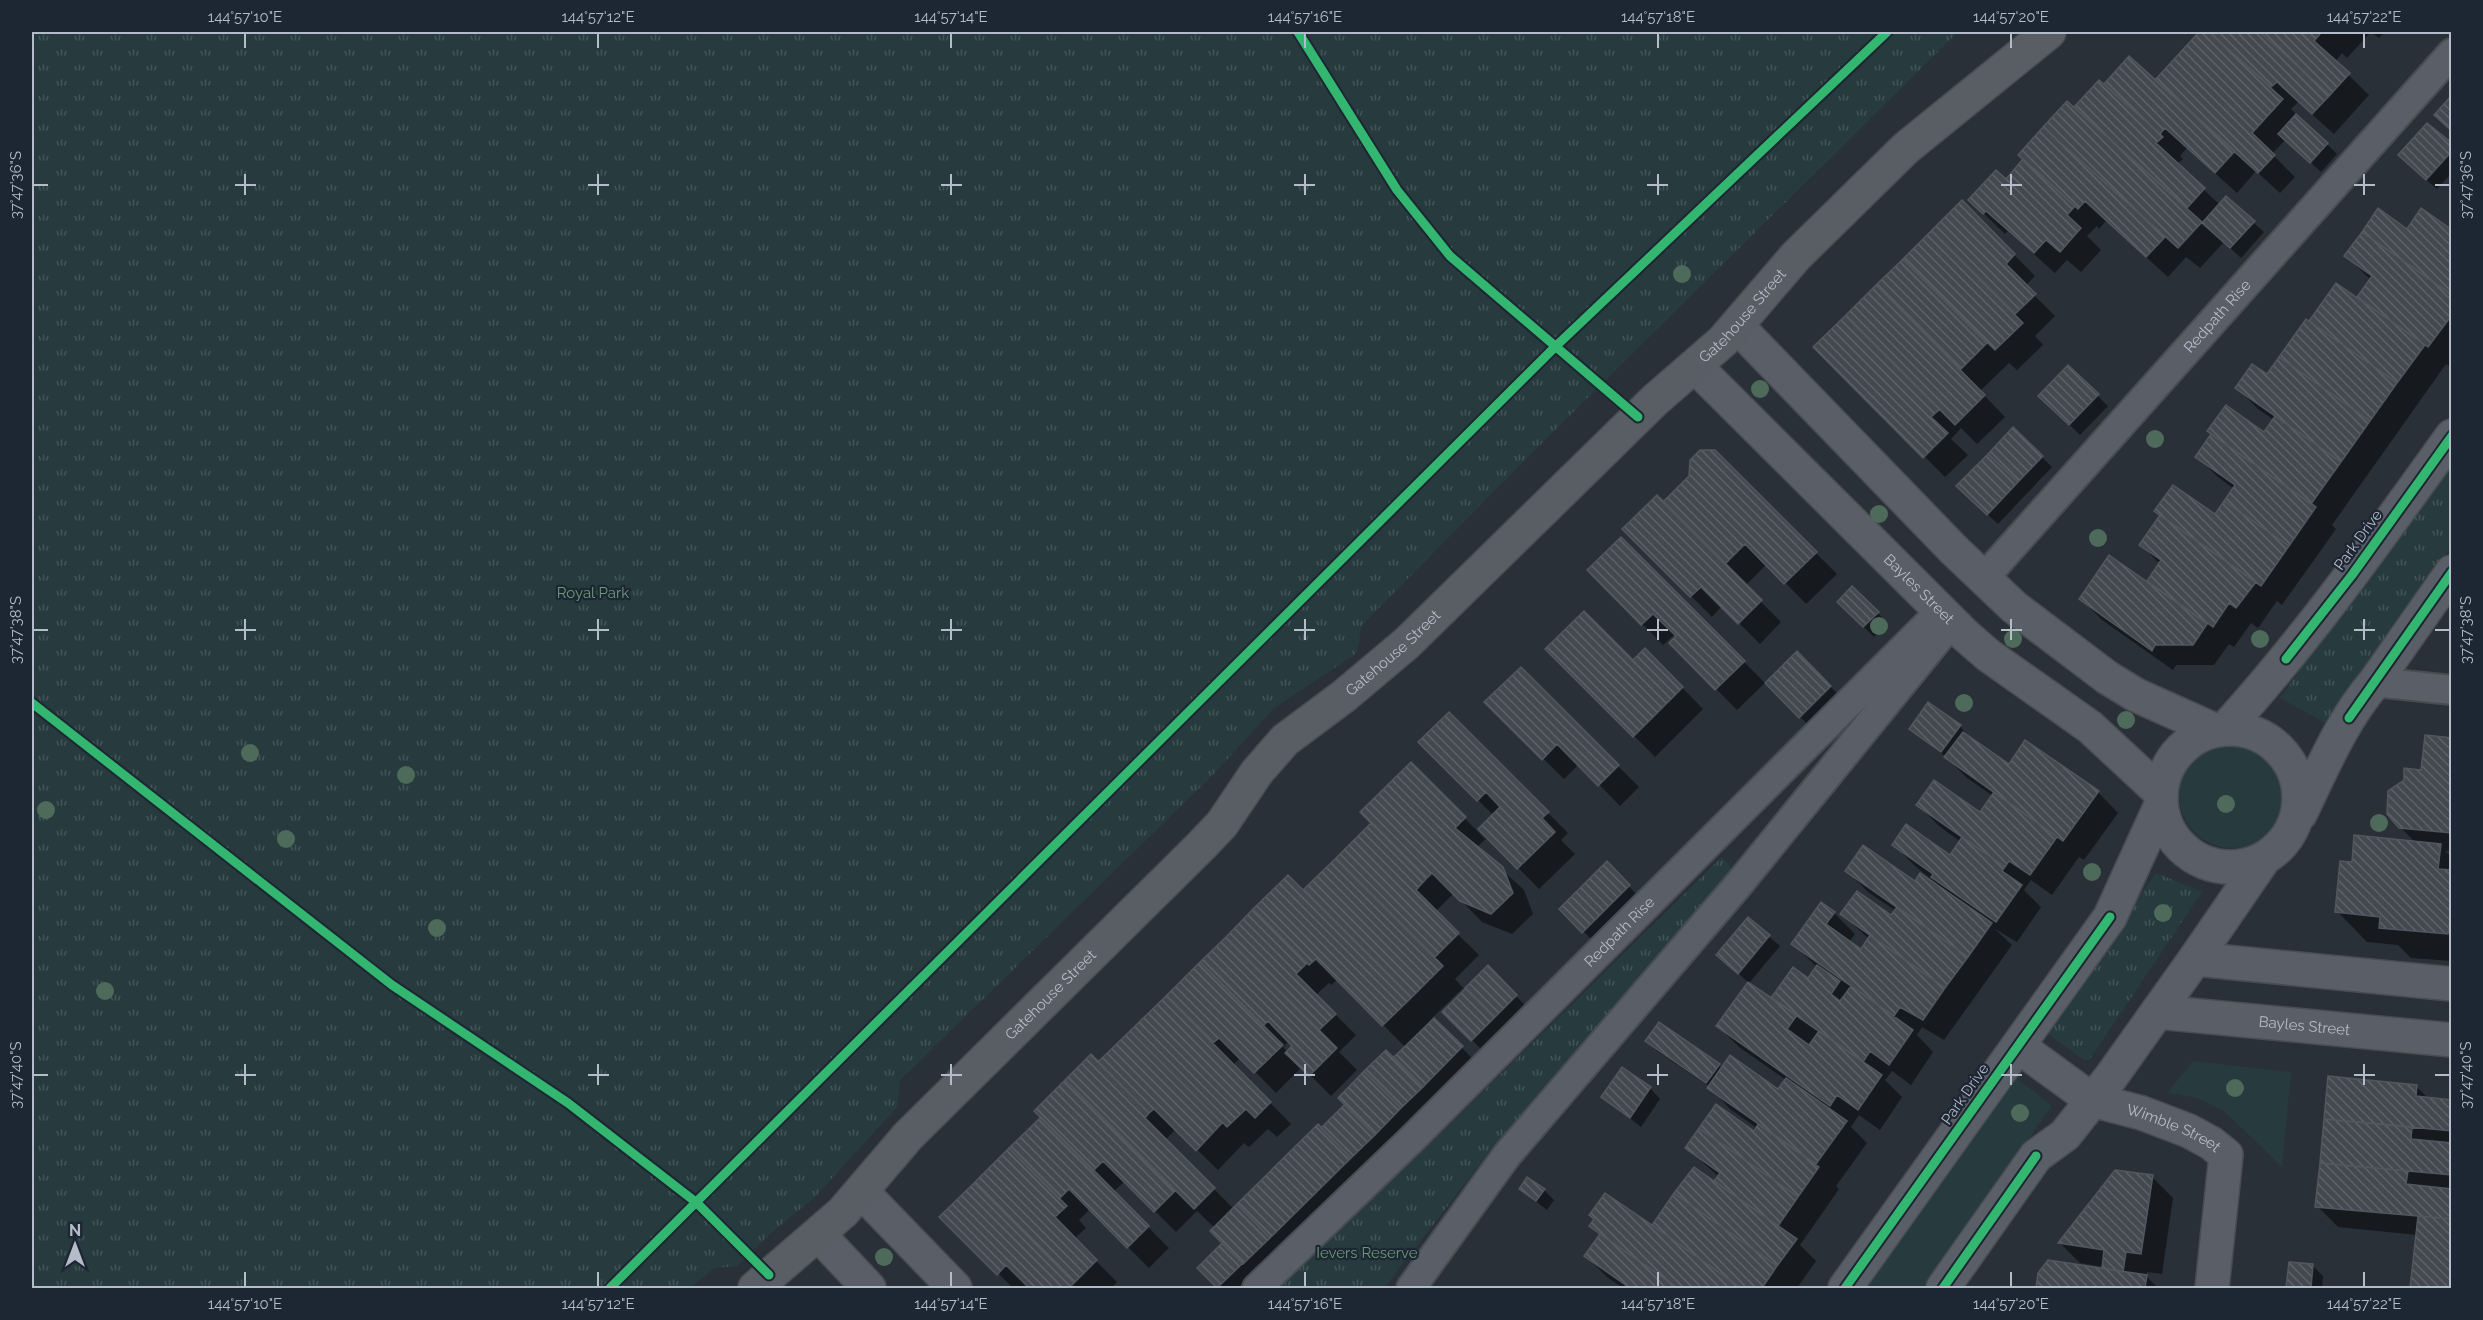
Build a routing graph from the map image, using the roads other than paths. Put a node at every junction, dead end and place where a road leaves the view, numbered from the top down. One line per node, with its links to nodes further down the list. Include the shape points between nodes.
1 (2049, 32): 3 (street, Gatehouse Street, via 1906,148 1796,256)
2 (2451, 53): 7 (lane, Redpath Rise)
3 (1737, 326): 4 (street, Gatehouse Street); 7 (street)
4 (1695, 366): 8 (street, Bayles Street); 21 (street, Gatehouse Street, via 1655,400 1407,643 1285,740 1257,772 1222,824 908,1136)
5 (2451, 436): 11 (street, Park Drive, via 2274,675)
6 (2451, 572): 9 (street)
7 (1983, 579): 8 (street, Redpath Rise); 11 (street, via 2014,607 2136,696)
8 (1947, 616): 12 (street, Bayles Street, via 1988,655 2090,727); 26 (lane, Redpath Rise); 27 (lane, Redpath Rise, via 1739,884 1507,1155)
9 (2375, 682): 10 (lane); 13 (street, via 2349,718)
10 (2451, 690)
11 (2220, 729): 12 (street, via 2193,739 2177,753 2165,772); 13 (street, via 2243,729 2260,735 2287,757 2296,772 2299,789)
12 (2160, 799): 14 (street, via 2165,825 2189,854 2225,867); 19 (street, Park Drive, via 2110,917)
13 (2295, 824): 14 (street, via 2287,838)
14 (2263, 860): 15 (street)
15 (2195, 959): 16 (street); 17 (street)
16 (2451, 984)
17 (2158, 1012): 18 (street, Bayles Street); 20 (street)
18 (2451, 1040)
19 (2018, 1046): 20 (street); 28 (street, Park Drive)
20 (2092, 1100): 29 (street, via 2065,1135 2036,1156); 30 (street, Wimble Street, via 2189,1131 2226,1155)
21 (862, 1192): 22 (street, Gatehouse Street); 25 (street)
22 (819, 1235): 23 (street, Gatehouse Street); 24 (street)
23 (755, 1288)
24 (869, 1288)
25 (955, 1288)
26 (1257, 1288)
27 (1411, 1288)
28 (1845, 1288)
29 (1943, 1288)
30 (2212, 1288)

